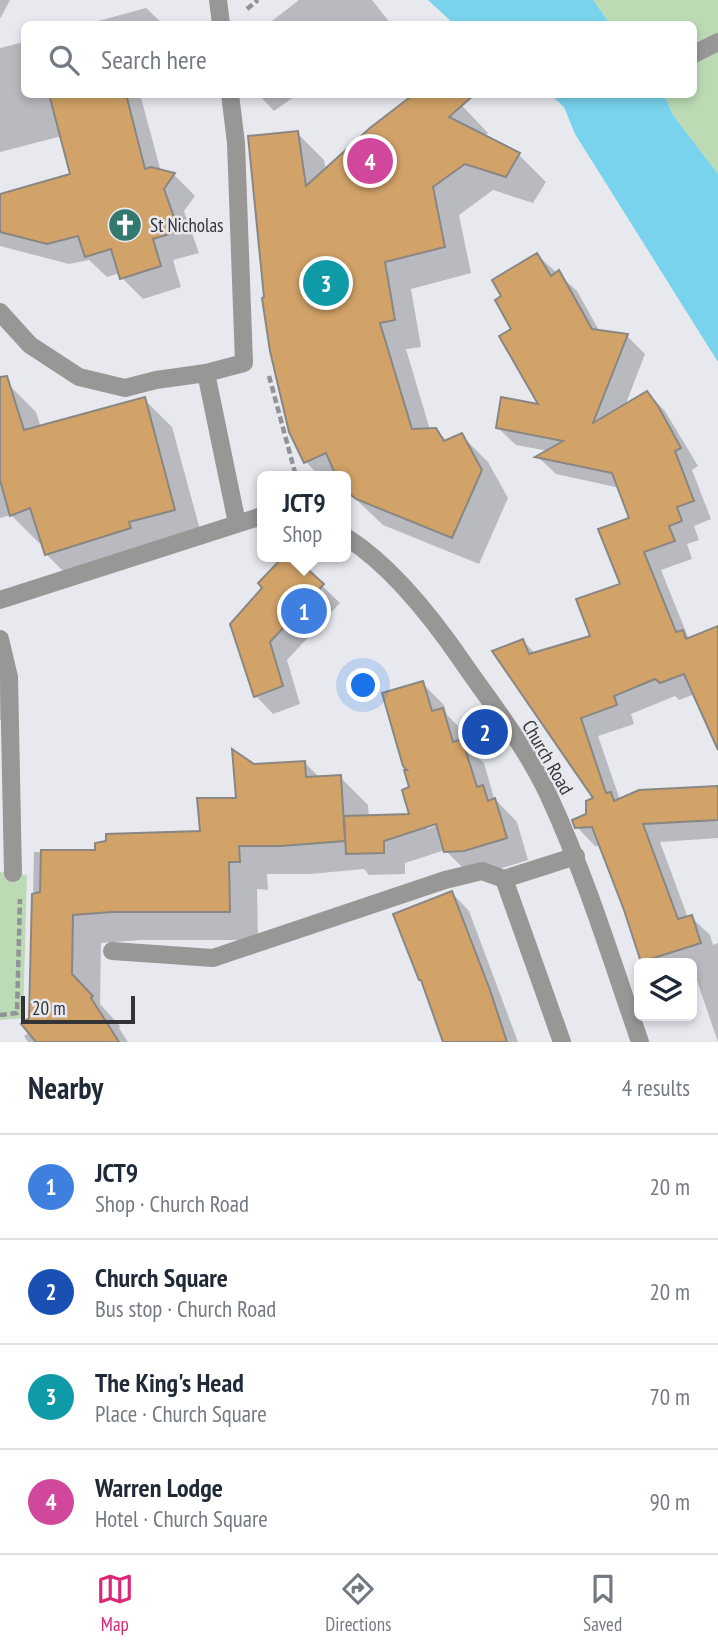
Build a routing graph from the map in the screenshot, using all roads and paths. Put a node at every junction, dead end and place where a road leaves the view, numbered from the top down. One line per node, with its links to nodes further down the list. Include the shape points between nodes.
1 (218, 0): 2 (street)
2 (221, 21)
3 (718, 42): 4 (street)
4 (697, 52)
5 (230, 98): 7 (street, via 244,363)
6 (0, 312): 7 (street, via 30,345 79,377 125,388)
7 (206, 373): 9 (street)
8 (257, 517): 9 (street)
9 (237, 523): 11 (street)
10 (351, 540): 13 (street, Church Road, via 399,583 444,635 519,744)
11 (0, 600)
12 (0, 639): 14 (street, via 9,677)
13 (576, 856): 15 (street); 19 (street, Church Road)
14 (12, 873): 17 (path, via 20,882 18,1013)
15 (504, 879): 16 (street, via 482,871 445,880 213,958); 18 (street)
16 (112, 951)
17 (0, 1015)
18 (562, 1042)
19 (640, 1042)

